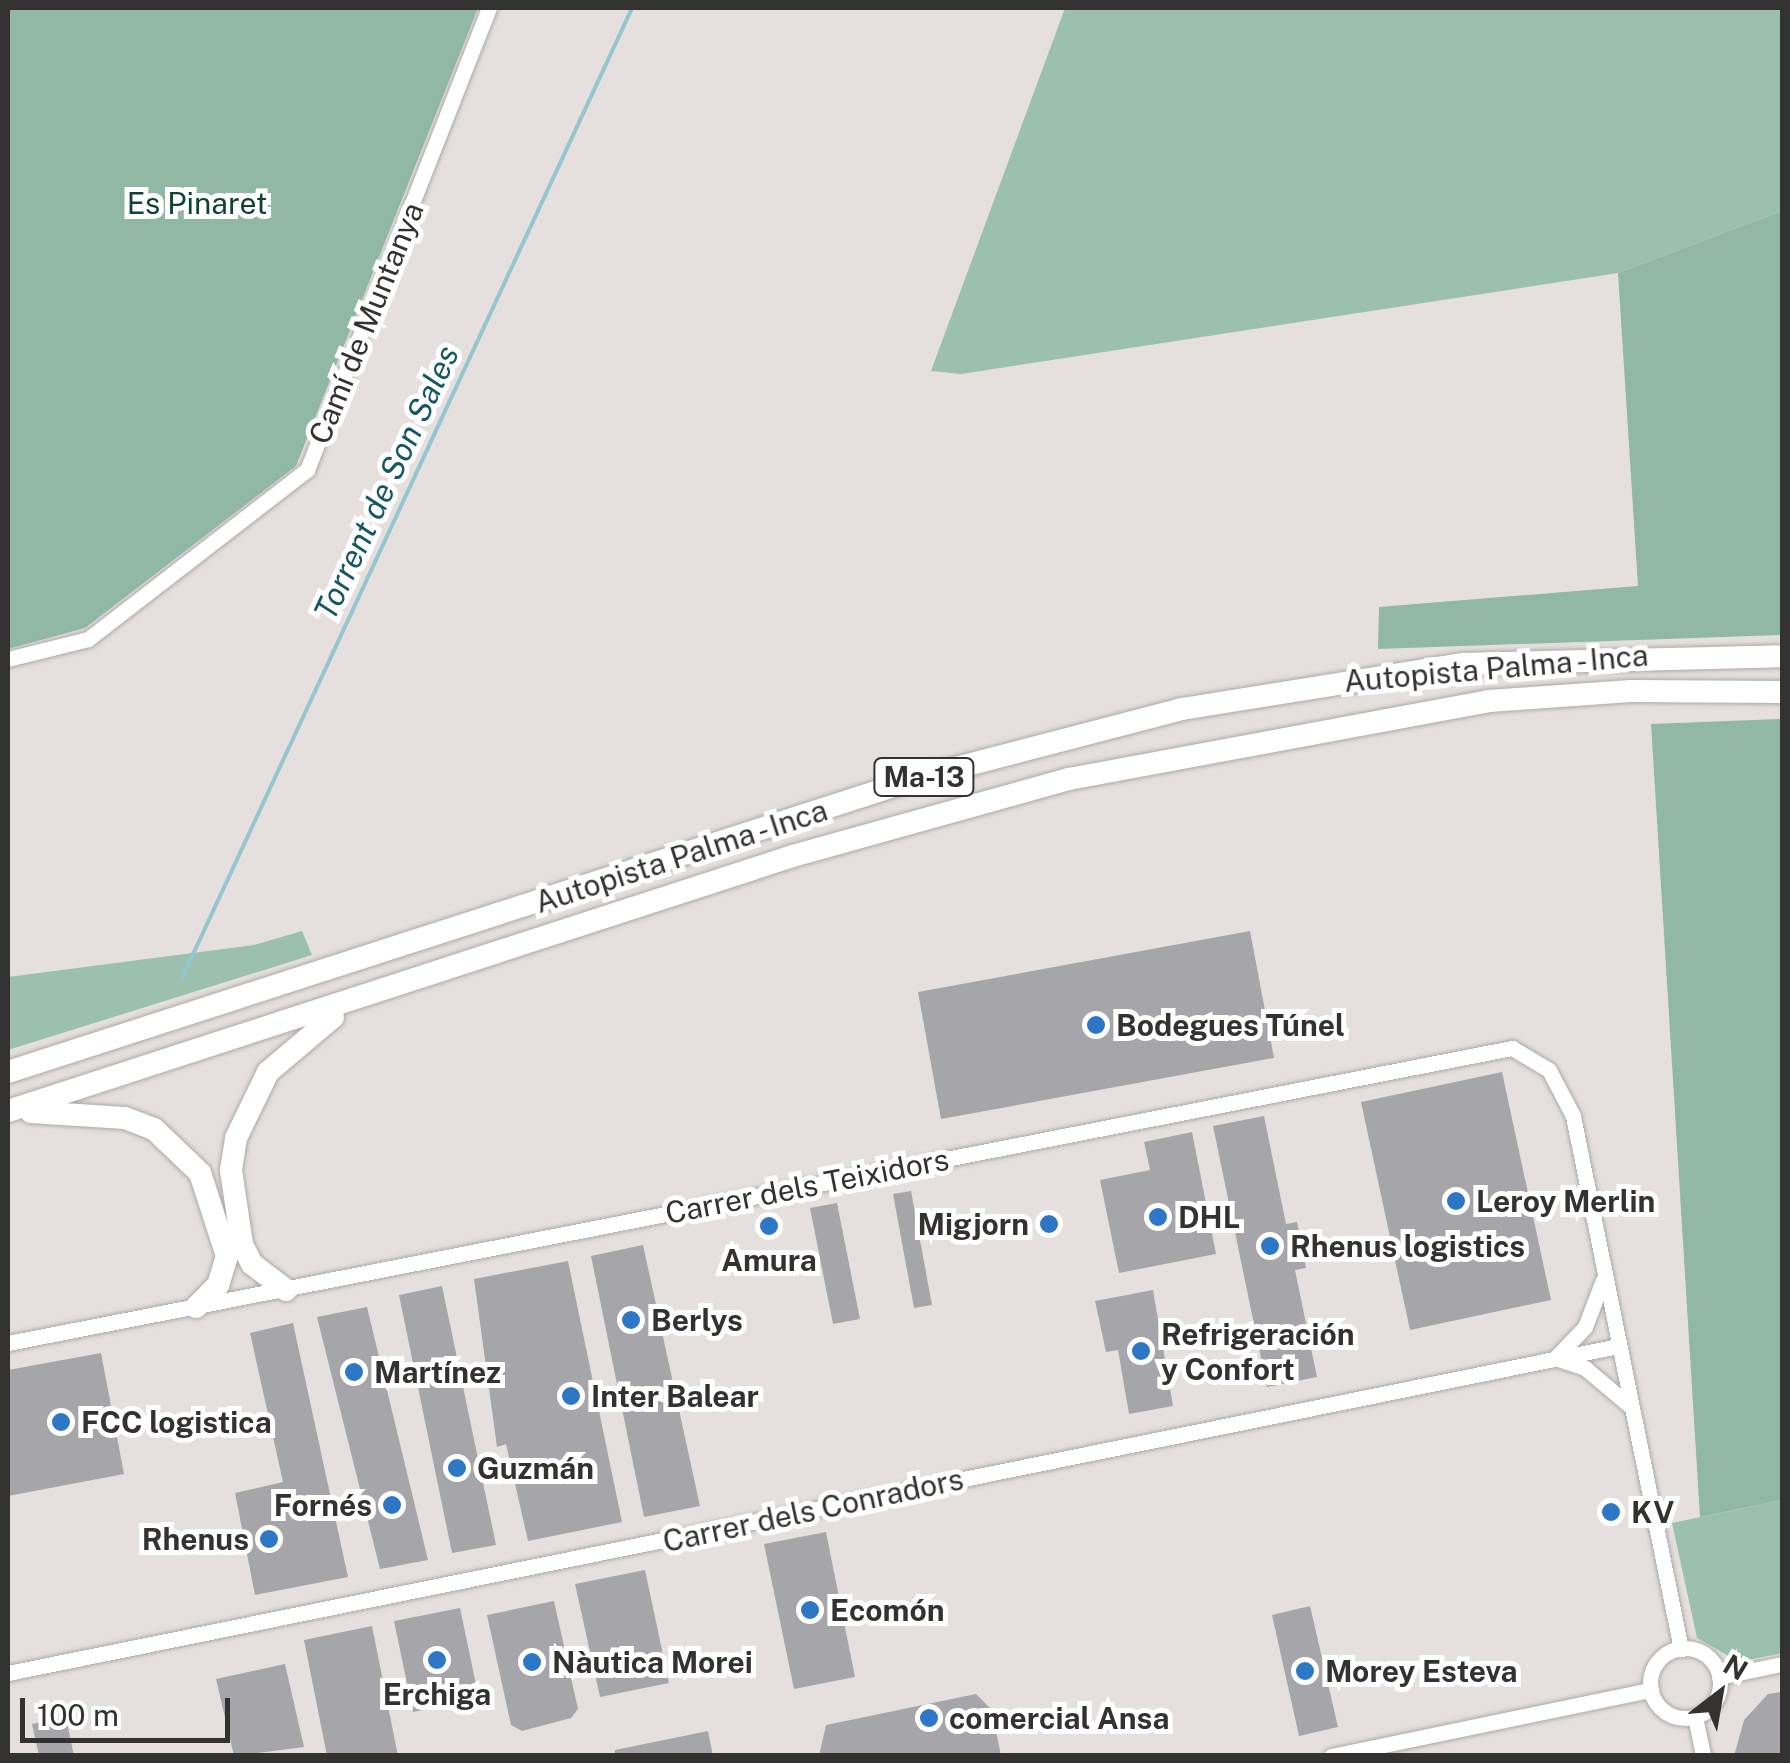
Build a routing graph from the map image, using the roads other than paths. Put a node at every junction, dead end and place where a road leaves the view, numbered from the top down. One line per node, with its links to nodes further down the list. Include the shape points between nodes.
1 (489, 8): 3 (street, Camí de Muntanya, via 307,470 88,639)
2 (1782, 656): 6 (highway, Autopista Palma - Inca / Ma-13, via 1463,664 1182,709 907,782)
3 (8, 659)
4 (1782, 692): 5 (highway, Autopista Palma - Inca / Ma-13, via 1632,690 1489,701 1138,763 860,835)
5 (352, 1004): 7 (highway, Autopista Palma - Inca / Ma-13); 9 (highway, via 268,1072 236,1138 232,1170 242,1244 252,1264)
6 (8, 1072)
7 (8, 1111): 10 (highway, via 126,1118 180,1149 214,1199 227,1256 218,1285)
8 (1604, 1276): 9 (street, Carrer dels Teixidors, via 1564,1089 1533,1056 1488,1049); 12 (street, Carrer dels Teixidors); 13 (street, via 1584,1327)
9 (286, 1290): 10 (street, Carrer dels Teixidors)
10 (196, 1307): 11 (street, Carrer dels Teixidors)
11 (8, 1342)
12 (1618, 1346): 13 (street, Carrer dels Conradors); 14 (street, Carrer dels Teixidors)
13 (1555, 1358): 14 (street, via 1585,1368); 17 (street, Carrer dels Conradors)
14 (1630, 1406): 15 (street, Carrer dels Teixidors)
15 (1681, 1648): 18 (street, via 1709,1658); 19 (street, via 1660,1658)
16 (1782, 1664): 18 (street)
17 (8, 1673)
18 (1719, 1676): 20 (street, via 1712,1706)
19 (1650, 1690): 20 (street, via 1672,1716); 21 (street)
20 (1695, 1717): 22 (street)
21 (1331, 1756)
22 (1703, 1756)

